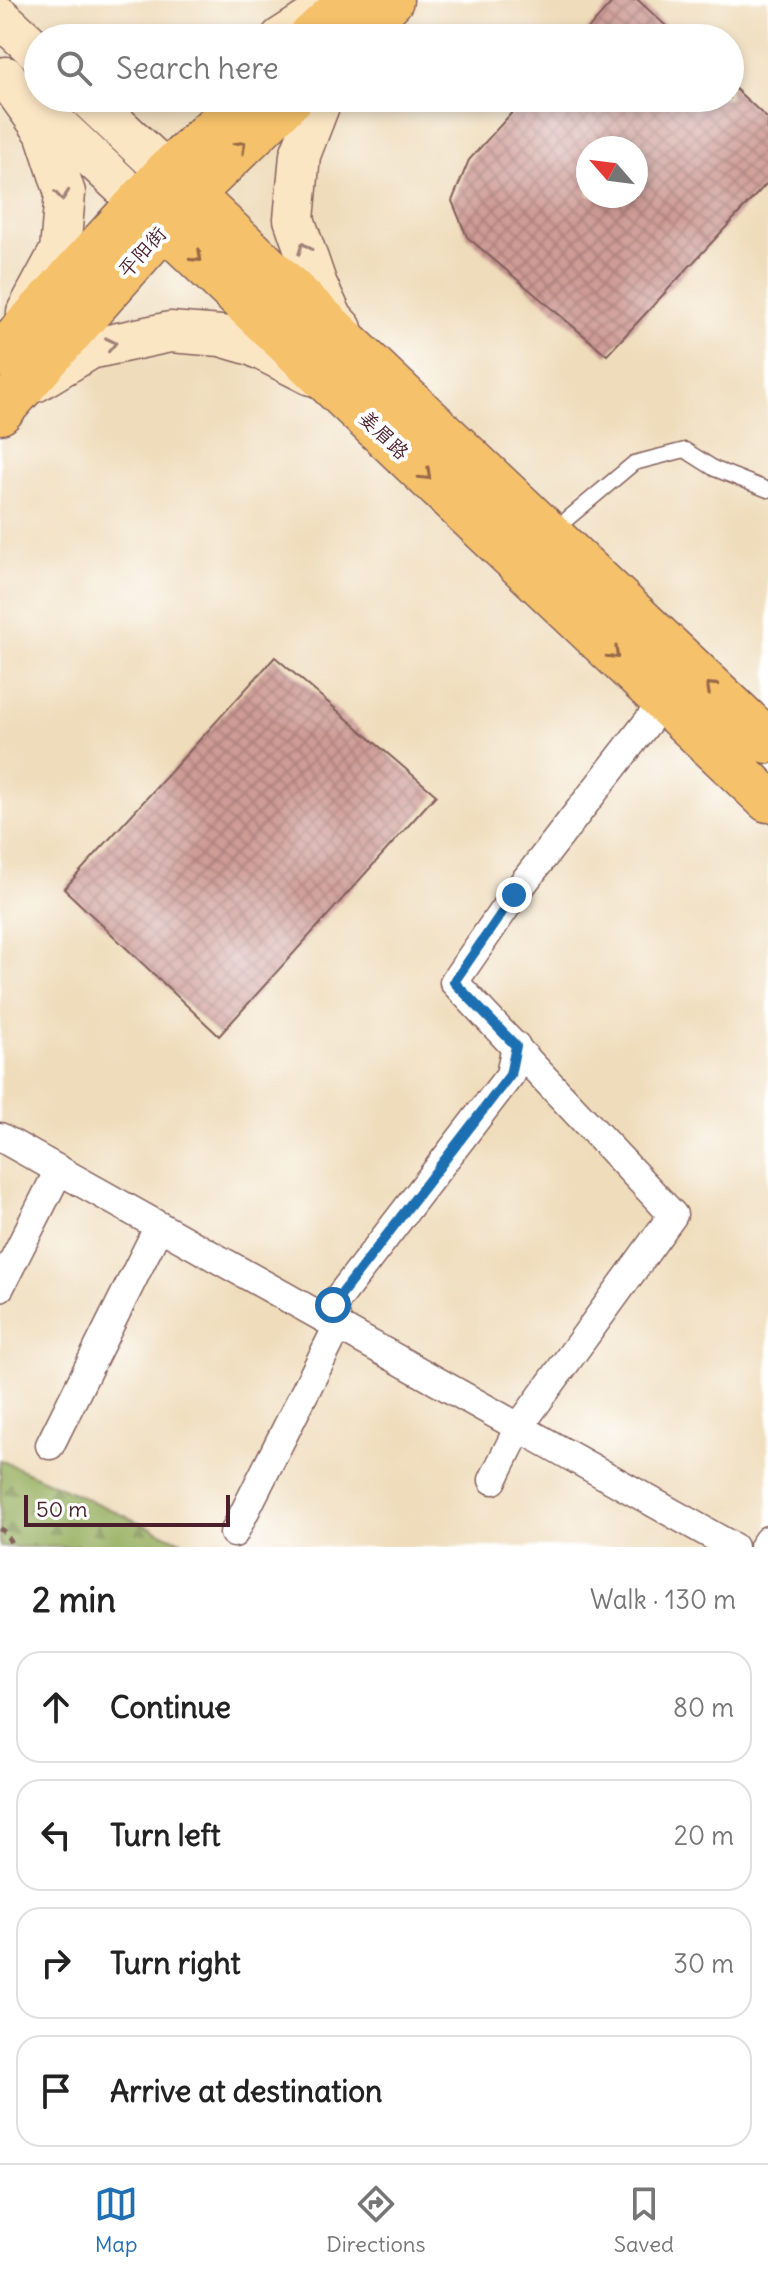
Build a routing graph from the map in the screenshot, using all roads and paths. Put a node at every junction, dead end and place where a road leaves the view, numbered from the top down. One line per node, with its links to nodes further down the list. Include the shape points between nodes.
1 (340, 0): 4 (main road)
2 (351, 0): 5 (main road)
3 (392, 0): 6 (main road); 7 (main road)
4 (303, 24)
5 (325, 24)
6 (367, 24)
7 (374, 24)
8 (3, 74): 9 (main road, 姜眉路); 10 (main road, one-way to 10)
9 (24, 90)
10 (24, 103)
11 (31, 112): 18 (main road, one-way to 18, via 45,132 65,193 60,251)
12 (53, 112): 17 (main road, 姜眉路)
13 (99, 112): 17 (main road, 姜眉路)
14 (235, 112): 17 (main road, 平阳街)
15 (274, 112): 17 (main road, 平阳街, one-way to 15)
16 (317, 112): 19 (main road, one-way to 16, via 294,219 300,155)
17 (166, 199): 18 (main road, 平阳街); 19 (main road, 姜眉路)
18 (4, 378): 19 (main road, one-way to 19, via 90,349 170,332 221,336 296,366)
19 (357, 380): 21 (main road, 姜眉路); 22 (main road, 姜眉路, one-way to 22)
20 (768, 490): 21 (lane, via 715,469 685,450 634,463)
21 (550, 534): 23 (main road, 姜眉路, one-way to 21)
22 (664, 701): 24 (main road, 姜眉路); 25 (street, via 514,895 454,982)
23 (768, 741)
24 (768, 800)
25 (516, 1046): 30 (street, via 510,1075 333,1305); 31 (street, via 673,1215)
26 (0, 1137): 27 (street)
27 (59, 1170): 28 (street); 29 (street)
28 (159, 1226): 30 (street); 32 (street)
29 (0, 1287)
30 (338, 1326): 31 (street); 35 (street)
31 (519, 1427): 33 (street); 38 (street)
32 (50, 1445)
33 (493, 1480)
34 (0, 1528): 37 (path)
35 (234, 1533)
36 (768, 1540): 39 (street)
37 (13, 1547)
38 (733, 1547)
39 (763, 1547)

